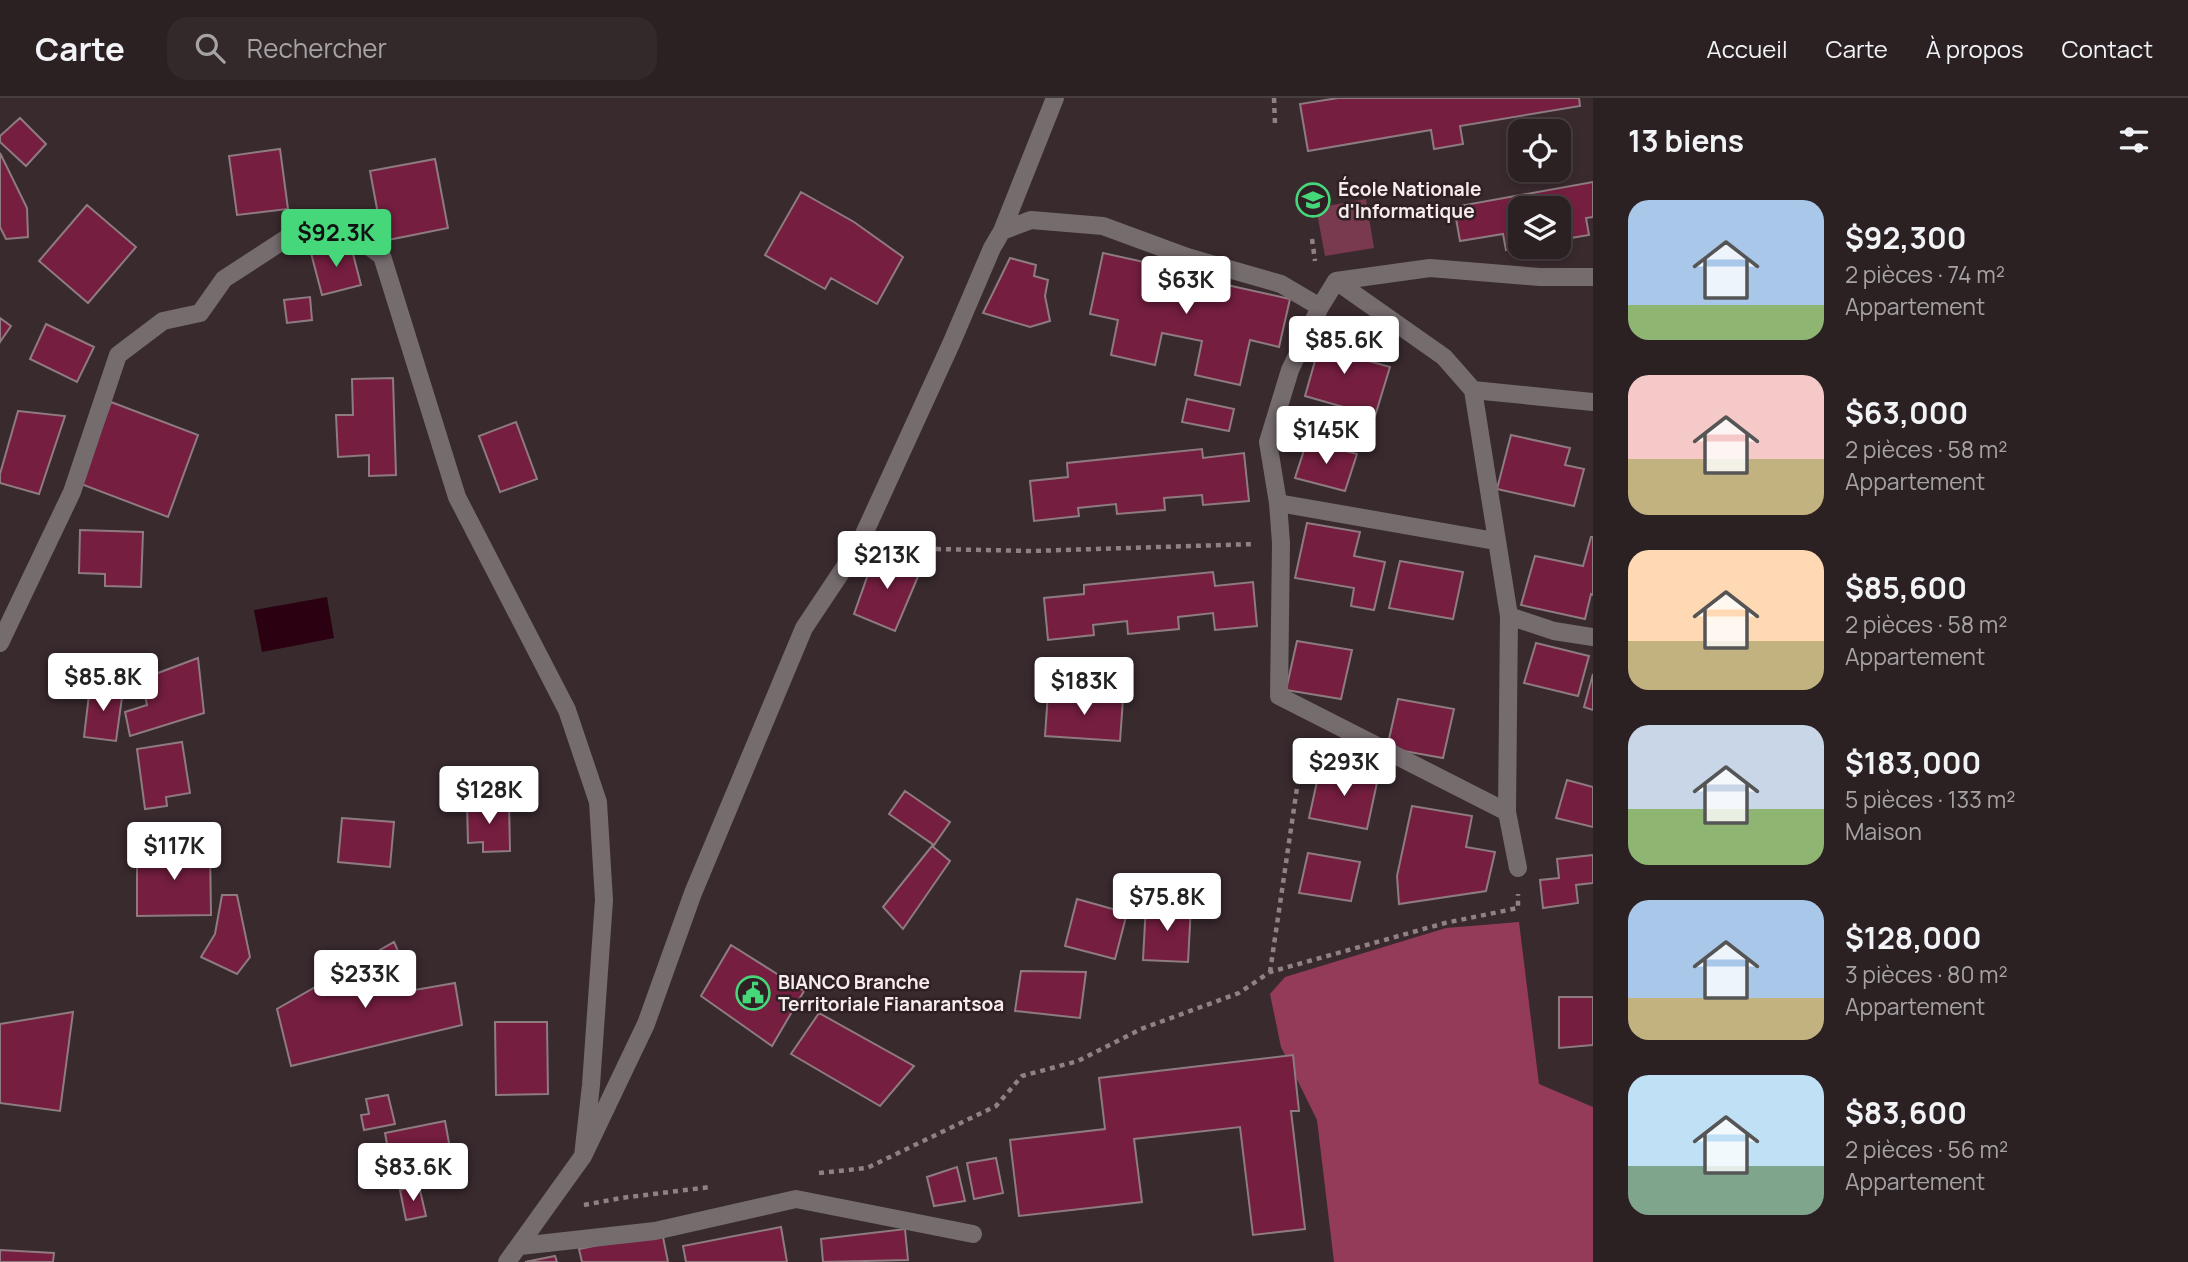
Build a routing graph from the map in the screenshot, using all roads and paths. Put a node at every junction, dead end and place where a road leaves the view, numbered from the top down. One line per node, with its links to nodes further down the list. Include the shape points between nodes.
1 (1055, 98): 4 (street)
2 (1275, 98): 3 (path)
3 (1275, 124)
4 (1002, 231): 7 (street, via 1031,220 1103,226 1281,284); 13 (street)
5 (1593, 277): 6 (street, via 1430,268)
6 (1336, 281): 7 (street); 8 (street, via 1444,358)
7 (1320, 307): 10 (street, via 1290,370 1268,442)
8 (1473, 390): 9 (street); 11 (street)
9 (1593, 402)
10 (1278, 503): 11 (street); 12 (street)
11 (1495, 541): 14 (street)
12 (1281, 543): 13 (path, via 1032,551); 17 (street, via 1279,696)
13 (858, 547): 21 (street, via 804,628 693,892 646,1024)
14 (1509, 615): 15 (street, via 1554,631); 18 (street)
15 (1593, 637)
16 (0, 643): 21 (street, via 72,492 118,355 163,321 200,313 224,279 287,238 342,227 382,256 457,497 566,710 598,803 604,900)
17 (1308, 710): 18 (street); 20 (path)
18 (1507, 812): 19 (street)
19 (1518, 868): 20 (path, via 1518,908 1445,923)
20 (1270, 972): 22 (path, via 1239,993 1141,1029 1078,1061 1021,1076 996,1106 867,1168)
21 (583, 1156): 26 (street)
22 (813, 1174)
23 (717, 1186): 24 (path, via 587,1203)
24 (576, 1210)
25 (973, 1234): 26 (street, via 796,1199 655,1231)
26 (520, 1246): 27 (street)
27 (507, 1262)

